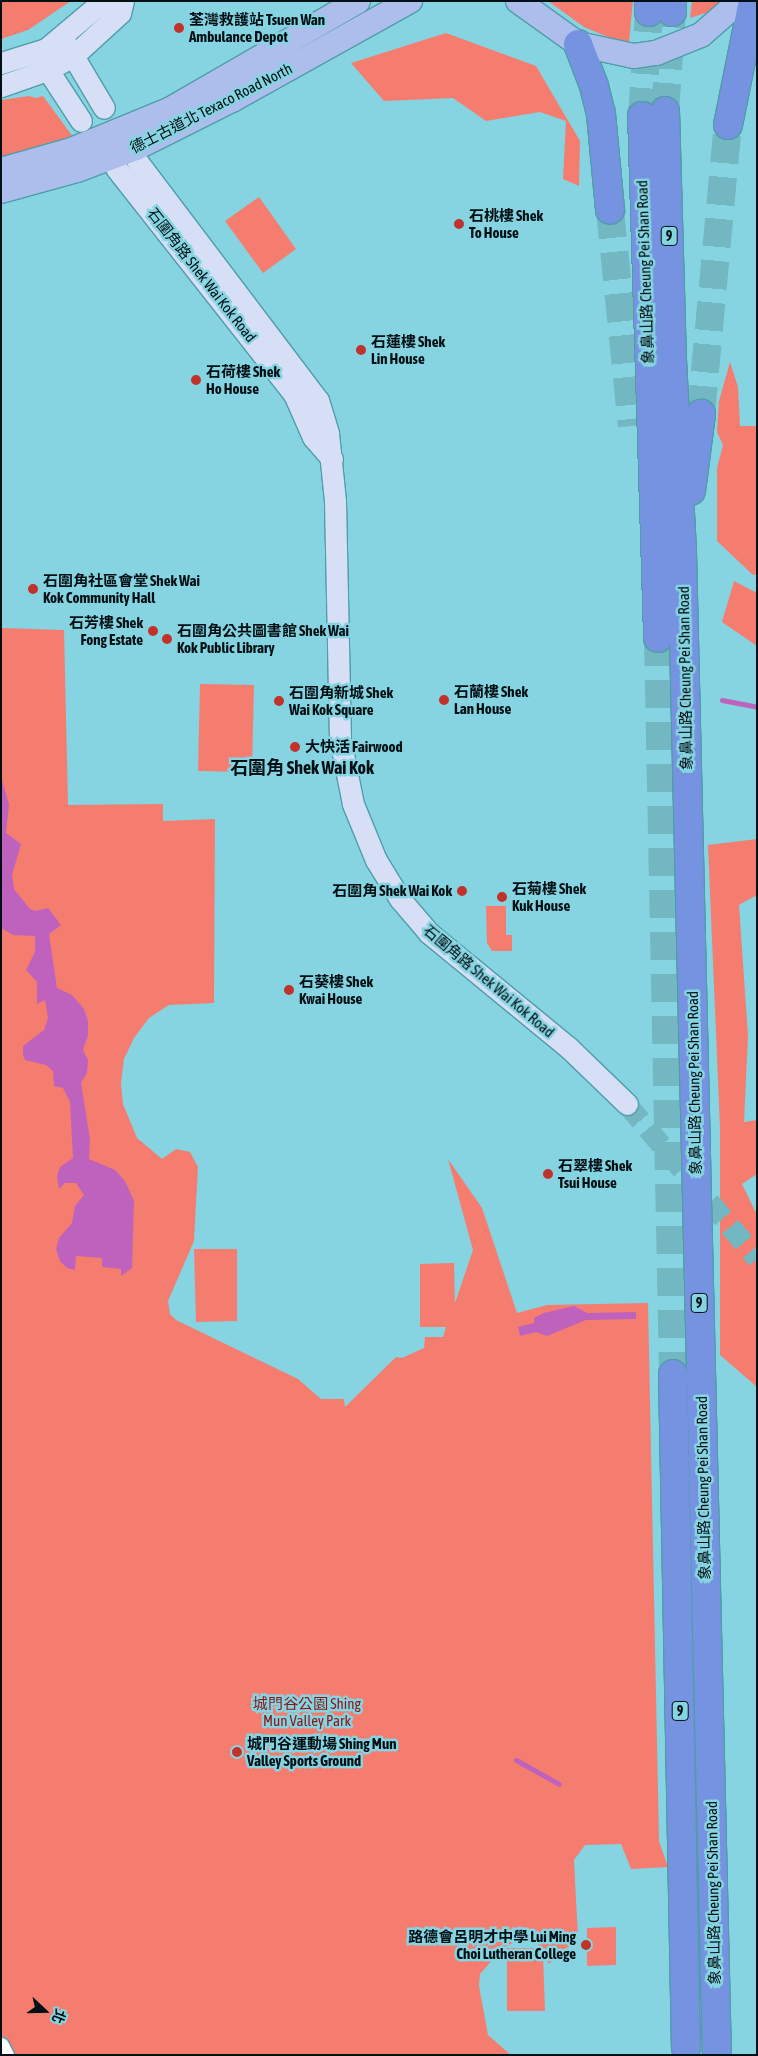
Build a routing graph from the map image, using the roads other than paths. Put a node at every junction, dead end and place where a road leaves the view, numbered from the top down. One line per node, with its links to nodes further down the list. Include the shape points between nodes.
1 (103, 1): 8 (street)
2 (123, 1): 10 (street, via 120,14)
3 (358, 1): 19 (main road, 德士古道北 Texaco Road North, via 172,109 71,150)
4 (410, 1): 20 (main road, 德士古道北 Texaco Road North, via 232,100 136,148 77,170)
5 (740, 1): 9 (main road, via 701,35 656,53 622,56)
6 (753, 1): 16 (highway)
7 (517, 2): 9 (main road)
8 (62, 38): 10 (street); 11 (street)
9 (578, 44): 21 (highway, via 599,106)
10 (73, 56): 11 (street); 14 (street)
11 (42, 62): 12 (street); 13 (street); 15 (street)
12 (1, 63)
13 (1, 86)
14 (104, 108)
15 (81, 121)
16 (728, 125)
17 (138, 161): 24 (street, 石圍角路 Shek Wai Kok Road, via 309,384 323,417)
18 (116, 168): 24 (street, 石圍角路 Shek Wai Kok Road, via 294,394 313,437)
19 (1, 170)
20 (1, 191)
21 (610, 210)
22 (701, 414): 26 (highway)
23 (632, 426): 25 (highway)
24 (332, 459): 28 (street, 石圍角路 Shek Wai Kok Road, via 340,739 353,804 376,860 400,899 429,933 568,1047)
25 (654, 552): 26 (highway, 象鼻山路 Cheung Pei Shan Road / 9, via 654,114); 27 (highway, 象鼻山路 Cheung Pei Shan Road / 9)
26 (682, 552): 33 (highway, 象鼻山路 Cheung Pei Shan Road / 9)
27 (658, 638)
28 (627, 1104)
29 (673, 1374): 31 (highway, 象鼻山路 Cheung Pei Shan Road / 9)
30 (1, 2045): 32 (street)
31 (686, 2048)
32 (6, 2055)
33 (717, 2055)

